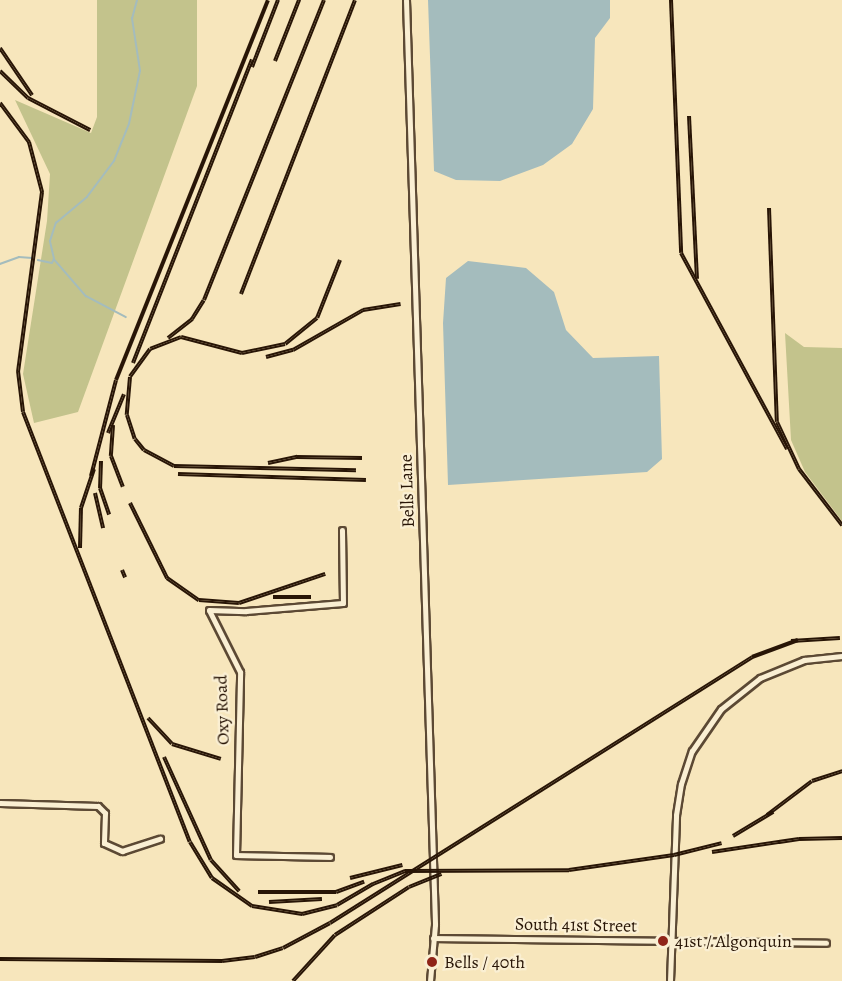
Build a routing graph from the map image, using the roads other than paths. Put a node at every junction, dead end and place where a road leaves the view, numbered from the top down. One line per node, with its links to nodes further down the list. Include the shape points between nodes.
1 (406, 0): 7 (street, Bells Lane)
2 (342, 531): 6 (street, Oxy Road, via 343,603 208,610 240,672 236,855)
3 (842, 656): 8 (street, via 804,660 760,678 732,698 700,737 678,798)
4 (0, 803): 5 (street, via 98,806 105,813 104,843 123,851)
5 (160, 839)
6 (330, 857)
7 (433, 938): 8 (street, South 41st Street); 10 (street, Bells Lane)
8 (671, 941): 9 (street, South 41st Street); 11 (street)
9 (826, 943)
10 (430, 981)
11 (670, 981)

